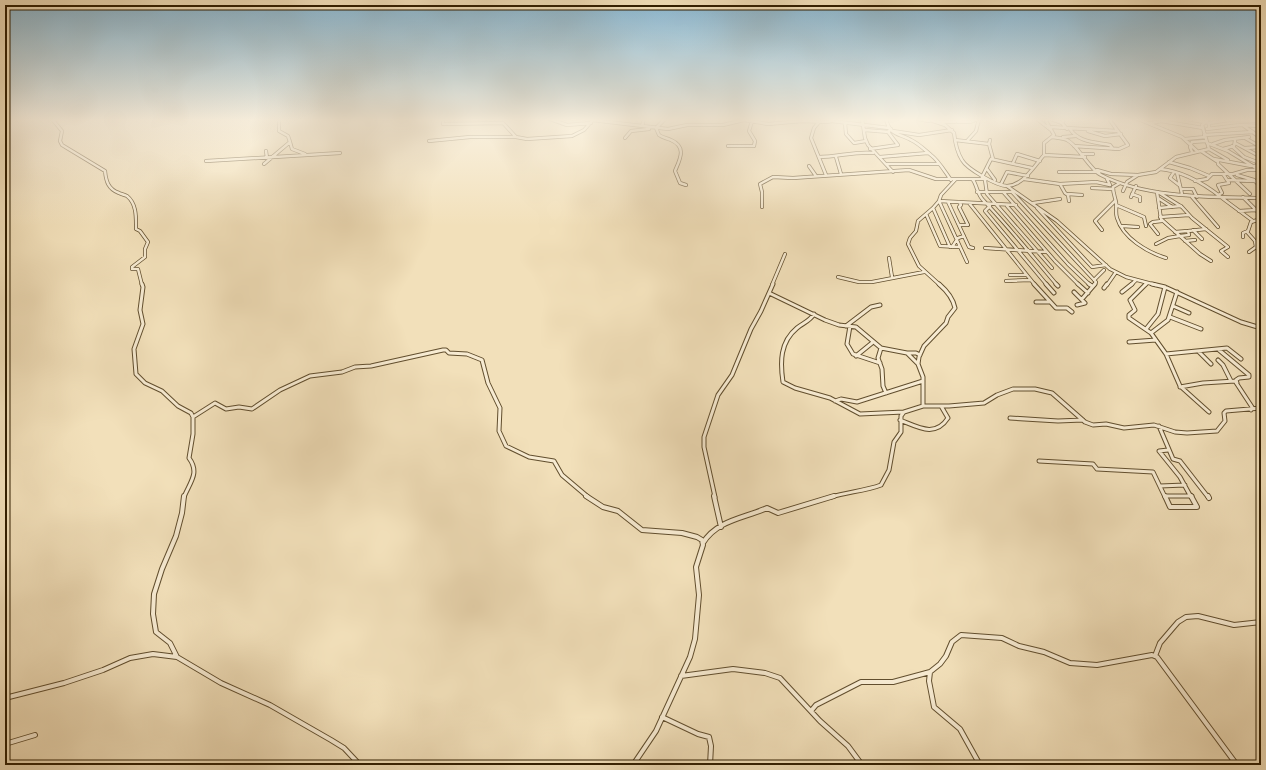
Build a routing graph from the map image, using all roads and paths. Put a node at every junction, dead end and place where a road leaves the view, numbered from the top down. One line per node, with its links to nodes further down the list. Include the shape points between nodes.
1 (79, 155): 232 (street, via 105,171 106,182 113,191 127,196 133,204 136,229 148,242 145,257 132,267 138,269 143,287 140,310 142,324 134,349 136,374 145,383 162,391)
2 (291, 155): 20 (street)
3 (682, 155): 74 (street, via 675,171 680,183)
4 (848, 155): 22 (street)
5 (876, 155): 23 (street)
6 (905, 155): 23 (street)
7 (930, 155): 38 (street)
8 (959, 155): 59 (street, via 960,159)
9 (992, 155): 26 (street)
10 (1016, 155): 35 (street)
11 (1020, 155): 30 (street)
12 (1044, 155): 24 (street); 30 (street)
13 (1183, 155): 33 (street)
14 (1207, 155): 27 (street)
15 (1219, 155): 25 (street)
16 (1232, 155): 25 (street)
17 (1235, 155): 28 (street)
18 (1242, 155): 34 (street)
19 (266, 156): 20 (street); 29 (street); 31 (street)
20 (274, 156): 29 (street)
21 (819, 157): 22 (street); 54 (street)
22 (836, 157): 50 (street)
23 (880, 157): 37 (street)
24 (1085, 157): 44 (street)
25 (1224, 158): 32 (street)
26 (993, 159): 35 (street); 42 (street, via 989,160)
27 (1214, 159): 32 (street); 52 (street)
28 (1242, 159): 34 (street); 41 (street)
29 (268, 160): 36 (street)
30 (1040, 160): 40 (street)
31 (206, 161)
32 (1230, 161): 41 (street)
33 (1169, 162): 43 (street); 58 (street)
34 (1257, 162): 41 (street)
35 (1013, 163): 40 (street)
36 (264, 164)
37 (887, 164): 38 (street); 45 (street)
38 (938, 164): 63 (street)
39 (809, 166): 55 (street)
40 (1032, 168): 56 (street)
41 (1260, 168): 53 (street)
42 (987, 169): 59 (street); 67 (street)
43 (1160, 169): 49 (street); 57 (street)
44 (1095, 170): 47 (street); 48 (street)
45 (893, 172): 50 (street); 63 (street, via 911,170 934,179)
46 (1059, 172): 47 (street)
47 (1098, 172): 48 (street); 60 (street)
48 (1102, 172): 57 (street)
49 (1176, 172): 68 (street); 77 (street); 77 (street, via 1170,178)
50 (841, 174): 54 (street)
51 (1223, 174): 52 (street); 58 (street); 65 (street)
52 (1230, 174): 53 (street); 66 (street)
53 (1235, 174): 69 (street)
54 (826, 175): 55 (street)
55 (816, 176): 116 (street, via 768,178 760,184)
56 (1028, 176): 62 (street); 72 (street, via 1007,172)
57 (1138, 176): 71 (street)
58 (1209, 176): 68 (street)
59 (982, 177): 64 (street); 67 (street)
60 (1106, 178): 70 (street); 73 (street, via 1111,184)
61 (968, 179): 63 (street); 64 (street); 85 (street, via 975,181)
62 (1024, 179): 73 (street); 75 (street)
63 (953, 180): 102 (street)
64 (986, 180): 67 (street); 86 (street)
65 (1227, 180): 66 (street); 98 (street, via 1229,183 1217,186 1222,193)
66 (1237, 180): 69 (street); 93 (street)
67 (996, 181): 72 (street)
68 (1196, 181): 81 (street)
69 (1255, 181): 78 (street)
70 (1121, 182): 71 (street); 82 (street)
71 (1126, 183): 76 (street); 84 (street)
72 (1001, 184): 75 (street)
73 (1060, 184): 91 (street)
74 (686, 185)
75 (1007, 186): 88 (street)
76 (1136, 186): 89 (street); 105 (street, via 1132,195 1140,197)
77 (1179, 186): 83 (street)
78 (1261, 186)
79 (1212, 187): 81 (street)
80 (1092, 188): 82 (street)
81 (1208, 188): 98 (street)
82 (1113, 189): 104 (street)
83 (1181, 189): 92 (street); 97 (street, via 1193,189)
84 (1123, 191)
85 (977, 192): 86 (street); 110 (street)
86 (987, 192): 90 (street); 111 (street)
87 (1012, 192): 88 (street); 90 (street); 176 (street)
88 (1016, 192): 109 (street)
89 (1157, 192): 92 (street); 96 (street); 115 (street)
90 (1004, 193): 112 (street)
91 (1068, 194): 94 (street); 103 (street)
92 (1182, 194): 95 (street)
93 (1250, 194)
94 (1082, 195)
95 (1192, 196): 97 (street); 133 (street)
96 (1158, 197): 117 (street); 119 (street)
97 (1197, 197): 98 (street)
98 (1220, 197): 99 (street); 121 (street)
99 (1243, 197): 100 (street); 120 (street)
100 (1261, 198)
101 (1060, 200): 109 (street)
102 (938, 201): 106 (street); 118 (street); 145 (street)
103 (1069, 201)
104 (1115, 201): 113 (street); 135 (street, via 1095,221)
105 (1140, 201)
106 (948, 202): 107 (street); 129 (street)
107 (959, 202): 108 (street); 129 (street, via 968,225)
108 (968, 203): 110 (street); 153 (street)
109 (1034, 204): 165 (street, via 1061,224); 165 (street, via 1092,267)
110 (989, 205): 111 (street); 154 (street, via 984,212); 155 (street)
111 (998, 205): 114 (street); 156 (street)
112 (1016, 205): 114 (street); 181 (street, via 1068,264)
113 (1116, 205): 130 (street, via 1116,214); 131 (street, via 1144,217)
114 (1007, 206): 157 (street)
115 (1181, 206): 117 (street); 123 (street)
116 (762, 207)
117 (1172, 207): 119 (street)
118 (932, 208): 122 (street); 149 (street)
119 (1159, 208): 125 (street)
120 (1256, 210): 121 (street); 124 (street)
121 (1239, 212): 128 (street)
122 (926, 214): 149 (street, via 940,246); 168 (street, via 918,221 916,231 908,244)
123 (1189, 215): 125 (street); 134 (street)
124 (1261, 215)
125 (1160, 217): 127 (street)
126 (1261, 219): 128 (street)
127 (1162, 221): 138 (street); 140 (street, via 1150,224)
128 (1253, 221): 139 (street)
129 (959, 225): 141 (street)
130 (1121, 226): 132 (street); 161 (street, via 1144,249)
131 (1146, 226)
132 (1138, 227)
133 (1218, 227)
134 (1206, 229): 136 (street); 162 (street, via 1228,247 1221,251)
135 (1102, 230)
136 (1193, 230): 137 (street); 144 (street)
137 (1188, 231): 138 (street); 142 (street, via 1189,235)
138 (1175, 232): 142 (street)
139 (1247, 232): 143 (street, via 1243,233); 158 (street, via 1256,244)
140 (1158, 234)
141 (964, 236): 145 (street); 151 (street)
142 (1180, 236): 147 (street); 148 (street)
143 (1243, 237)
144 (1202, 239)
145 (956, 240): 149 (street); 150 (street)
146 (1195, 240): 147 (street)
147 (1185, 241): 163 (street)
148 (1156, 244)
149 (950, 246): 150 (street)
150 (960, 247): 164 (street)
151 (972, 248)
152 (985, 248): 153 (street)
153 (1005, 249): 154 (street); 172 (street)
154 (1016, 250): 155 (street); 170 (street)
155 (1026, 250): 156 (street); 180 (street)
156 (1037, 251): 157 (street); 166 (street)
157 (1046, 252): 186 (street)
158 (1249, 252)
159 (784, 254): 184 (street)
160 (889, 258): 174 (street)
161 (1166, 258)
162 (1228, 258)
163 (1211, 261)
164 (967, 262)
165 (1106, 265): 169 (street)
166 (1052, 268)
167 (1104, 270): 176 (street)
168 (924, 272): 174 (street); 213 (street, via 946,290 955,308 946,323 924,346)
169 (1116, 272): 177 (street); 183 (street)
170 (1034, 274): 172 (street); 189 (street)
171 (1010, 275): 172 (street)
172 (1027, 276): 175 (street)
173 (838, 277): 174 (street, via 867,282)
174 (892, 277)
175 (1031, 280): 178 (street); 192 (street)
176 (1094, 280): 181 (street, via 1096,282)
177 (1136, 280): 179 (street); 187 (street)
178 (1006, 281)
179 (1147, 282): 182 (street); 202 (street, via 1131,299 1135,310 1129,316 1130,320)
180 (1058, 286)
181 (1092, 286): 186 (street)
182 (1165, 287): 188 (street); 202 (street, via 1159,314)
183 (1104, 288)
184 (769, 292): 198 (street); 244 (street, via 730,379 718,395 704,437)
185 (1074, 292): 190 (street)
186 (1088, 292): 190 (street)
187 (1122, 292)
188 (1177, 292): 195 (street); 201 (street, via 1205,307)
189 (1054, 293)
190 (1082, 299): 194 (street, via 1084,303)
191 (1036, 302): 192 (street)
192 (1050, 302): 196 (street, via 1056,309 1067,308)
193 (880, 305): 200 (street, via 871,307)
194 (1077, 305)
195 (1173, 306): 197 (street); 199 (street)
196 (1072, 312)
197 (1189, 313)
198 (814, 314): 200 (street); 225 (street, via 811,320 795,331 782,350 780,361 783,382)
199 (1170, 317): 203 (street); 204 (street)
200 (848, 326): 207 (street, via 858,328); 214 (street, via 847,344)
201 (1261, 328)
202 (1146, 329): 204 (street)
203 (1201, 329)
204 (1151, 333): 205 (street)
205 (1156, 340): 206 (street); 212 (street)
206 (1129, 342)
207 (872, 343): 208 (street); 214 (street)
208 (881, 348): 211 (street); 217 (street, via 878,355)
209 (1219, 350): 210 (street); 215 (street, via 1228,348); 222 (street, via 1249,375 1248,378 1239,378 1236,380)
210 (1199, 352): 212 (street); 219 (street)
211 (907, 353): 213 (street); 218 (street)
212 (1166, 354): 223 (street)
213 (920, 355): 218 (street)
214 (856, 356): 217 (street)
215 (1242, 359)
216 (1218, 360): 220 (street)
217 (880, 363): 224 (street)
218 (918, 364): 221 (street)
219 (1211, 364)
220 (1231, 381): 222 (street); 223 (street)
221 (923, 382): 224 (street); 226 (street)
222 (1237, 383): 229 (street, via 1252,407)
223 (1180, 387): 231 (street)
224 (886, 393): 225 (street, via 858,402 841,399)
225 (835, 401): 230 (street, via 860,414)
226 (923, 406): 227 (street); 230 (street)
227 (941, 406): 234 (street, via 948,418 938,430 930,431); 235 (street, via 984,404 997,395 1013,389 1035,389 1052,393)
228 (1261, 408): 229 (street)
229 (1251, 410): 236 (street, via 1224,412 1225,421 1214,431 1181,432)
230 (904, 412): 234 (street)
231 (1209, 412)
232 (192, 417): 246 (street, via 215,403 226,409 252,409 280,390 314,375 342,372 355,367 371,366 443,350 452,354 473,356 483,362 488,383 500,408 500,434 509,449 529,457 554,461 562,475 583,494 603,507 618,511 642,530); 250 (street, via 193,434 189,458 194,465 195,473 183,499 176,536 153,598 156,632 170,643)
233 (1010, 418): 235 (street, via 1058,422)
234 (900, 420): 244 (street, via 901,432 894,442 889,470 884,481 877,487 848,492 780,513 767,508 735,518)
235 (1083, 420): 236 (street, via 1093,425 1106,424 1124,428)
236 (1159, 426): 237 (street)
237 (1168, 450): 239 (street, via 1159,451); 243 (street, via 1173,459 1180,461)
238 (1039, 461): 240 (street, via 1093,464 1097,469 1153,472)
239 (1185, 485): 240 (street); 242 (street)
240 (1160, 486): 241 (street)
241 (1165, 496): 242 (street); 242 (street, via 1172,507 1197,507)
242 (1192, 496)
243 (1209, 498)
244 (721, 527): 245 (street)
245 (708, 535): 246 (street); 247 (street)
246 (700, 537): 247 (street)
247 (703, 542): 252 (street, via 696,569 699,589 695,639)
248 (1261, 622): 249 (street, via 1229,624 1201,615 1182,619 1161,641)
249 (1155, 656): 251 (street, via 1130,658 1107,664 1070,663 1002,638 961,635 952,642 940,664); 263 (street)
250 (177, 657): 253 (street, via 153,654 130,658 64,683); 258 (street, via 221,683 270,705 331,740 344,748)
251 (930, 672): 254 (street, via 893,682 861,682 816,705); 262 (street, via 929,681 934,707 960,729)
252 (681, 676): 254 (street, via 733,669 765,673 785,682); 255 (street)
253 (5, 698)
254 (811, 711): 261 (street, via 848,746)
255 (662, 717): 259 (street, via 651,741); 260 (street, via 708,737 712,750)
256 (35, 735): 257 (street)
257 (5, 744)
258 (360, 765)
259 (633, 765)
260 (710, 765)
261 (862, 765)
262 (980, 765)
263 (1237, 765)

